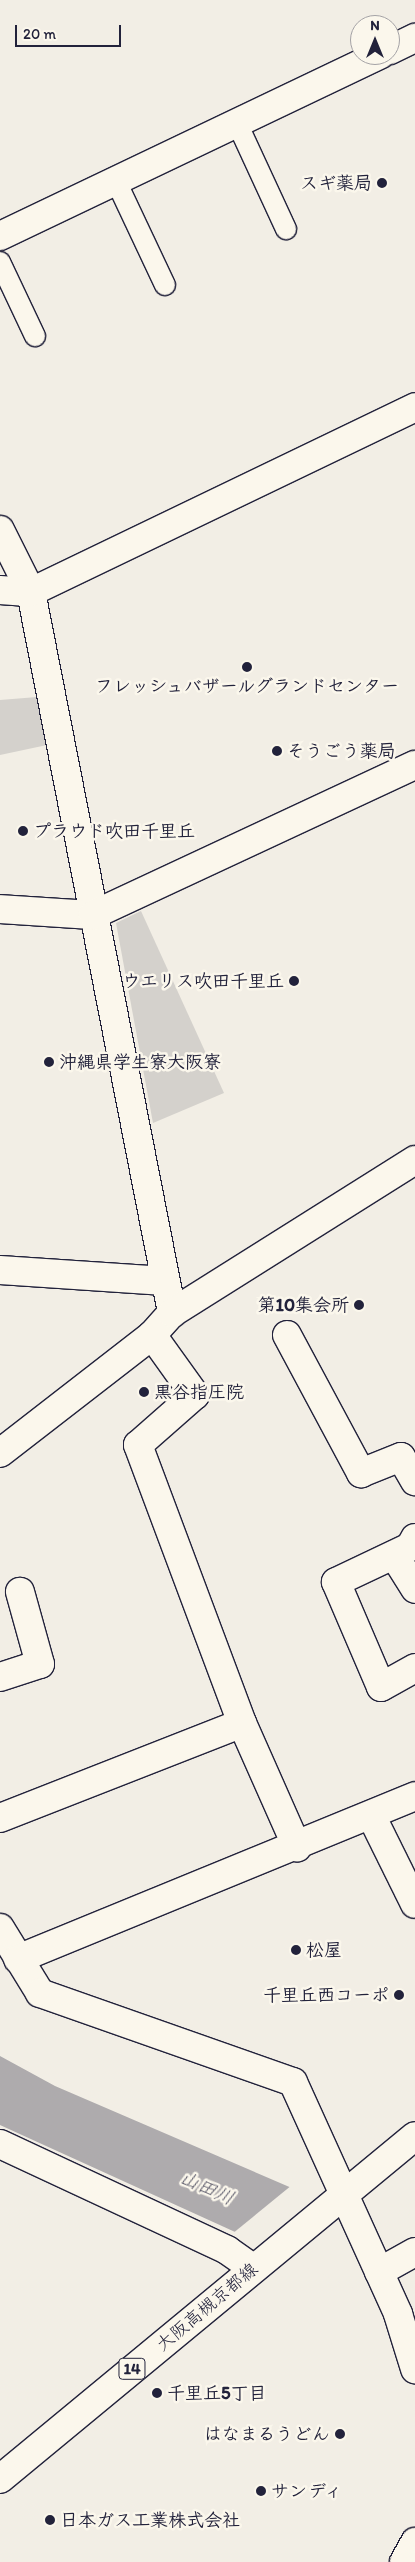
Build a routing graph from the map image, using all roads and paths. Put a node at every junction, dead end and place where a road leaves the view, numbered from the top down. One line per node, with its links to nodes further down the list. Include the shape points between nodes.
1 (415, 38): 2 (street)
2 (400, 45)
3 (359, 65): 4 (street)
4 (237, 123): 5 (street); 6 (lane)
5 (116, 181): 7 (street); 9 (lane)
6 (286, 229)
7 (0, 236)
8 (0, 262): 10 (lane)
9 (165, 285)
10 (35, 336)
11 (415, 407): 14 (street)
12 (0, 530): 14 (street)
13 (0, 590): 14 (street)
14 (31, 592): 17 (street)
15 (415, 765): 17 (street)
16 (0, 909): 17 (street)
17 (93, 916): 20 (street)
18 (412, 1168): 21 (street)
19 (0, 1270): 20 (street)
20 (165, 1281): 21 (street)
21 (172, 1313): 22 (street)
22 (152, 1335): 24 (street); 32 (street, via 195,1395 138,1445)
23 (288, 1335): 25 (street, via 361,1473 401,1457)
24 (0, 1453)
25 (415, 1480)
26 (415, 1538): 27 (street, via 410,1547)
27 (394, 1554): 28 (street); 30 (street, via 336,1582 381,1687)
28 (415, 1589)
29 (20, 1592): 31 (street, via 40,1664)
30 (415, 1668)
31 (0, 1677)
32 (242, 1723): 35 (street); 36 (street)
33 (415, 1796): 34 (street)
34 (371, 1815): 36 (street); 37 (street)
35 (0, 1818)
36 (297, 1846): 39 (street)
37 (415, 1904)
38 (0, 1928): 39 (street)
39 (18, 1959): 42 (street, via 40,1993 293,2082)
40 (415, 2136): 42 (street, 大阪高槻京都線 / 14)
41 (0, 2144): 44 (street)
42 (347, 2192): 44 (street, 大阪高槻京都線 / 14); 45 (street)
43 (415, 2252): 45 (street)
44 (259, 2264): 47 (street, 大阪高槻京都線 / 14)
45 (379, 2272): 46 (street, via 398,2314)
46 (415, 2369)
47 (0, 2479)
48 (415, 2542): 49 (street)
49 (404, 2562)

